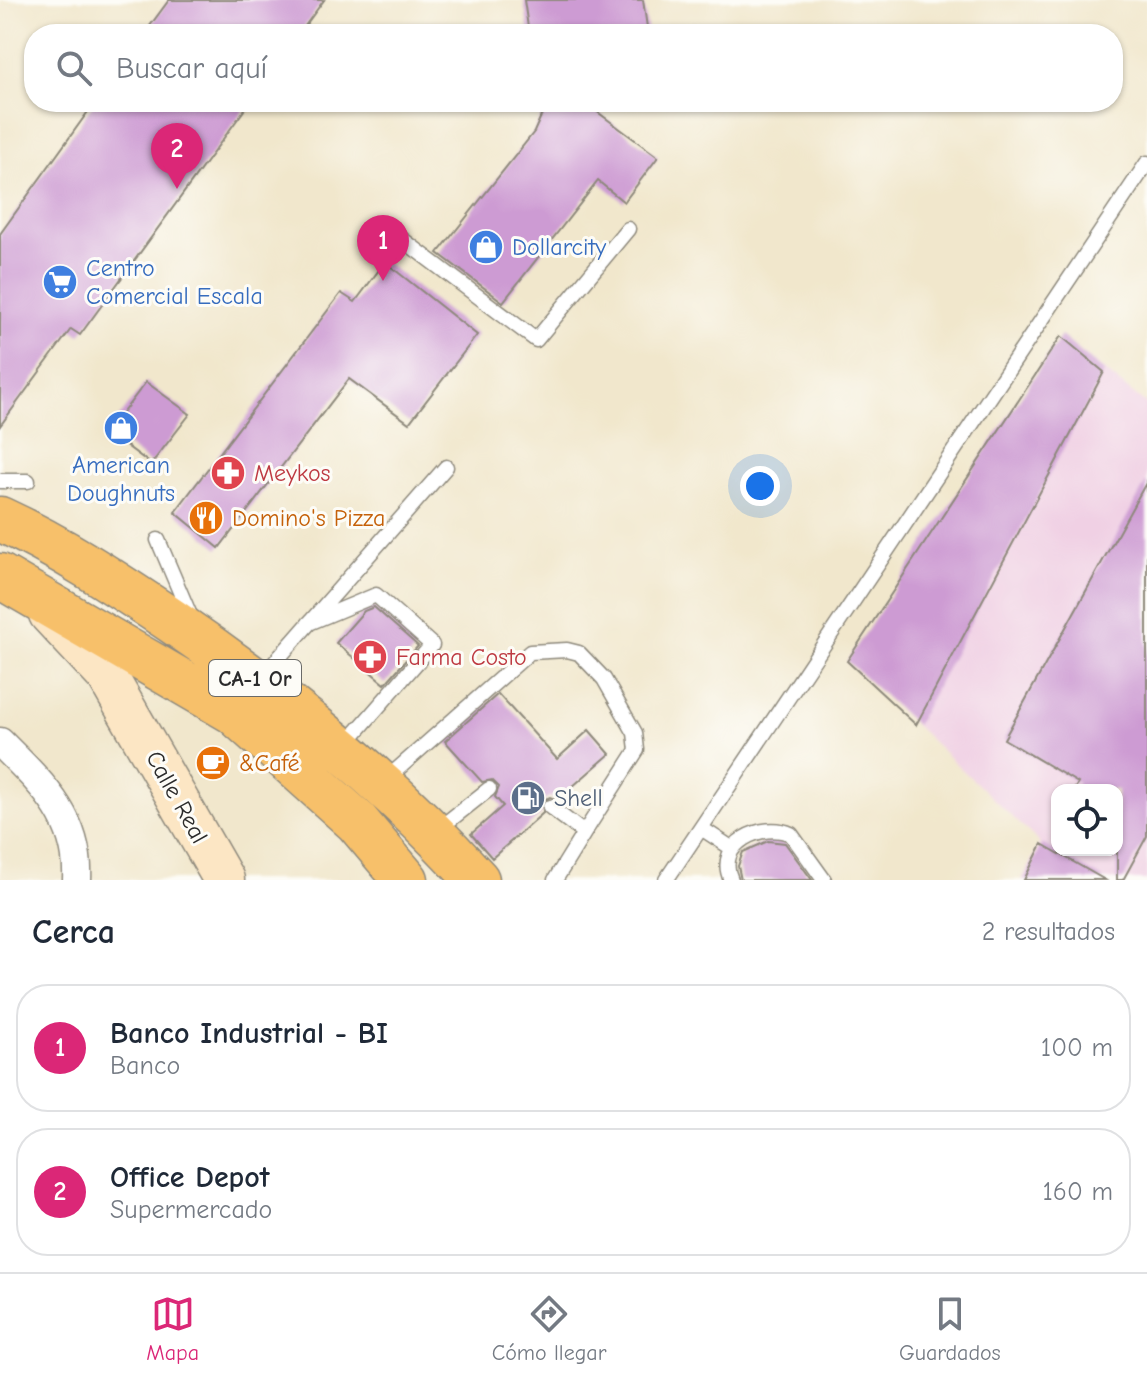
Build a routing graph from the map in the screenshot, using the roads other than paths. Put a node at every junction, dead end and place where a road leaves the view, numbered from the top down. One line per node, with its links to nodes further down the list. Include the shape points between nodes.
1 (1147, 163): 20 (lane)
2 (382, 224): 3 (lane, via 536,340)
3 (628, 229)
4 (446, 467): 10 (lane)
5 (0, 481): 6 (lane)
6 (28, 481)
7 (0, 519): 11 (highway, CA-1 Or, via 62,550)
8 (158, 540): 11 (lane)
9 (4, 578): 12 (highway, CA-1 Or); 14 (main road, Calle Real, via 87,651)
10 (309, 623): 13 (lane); 16 (lane, via 376,595 432,645)
11 (199, 640): 13 (highway, CA-1 Or)
12 (178, 680): 14 (main road); 26 (highway, CA-1 Or, via 234,712 357,822)
13 (259, 681): 16 (highway, CA-1 Or)
14 (131, 715): 25 (main road, Calle Real)
15 (0, 742): 24 (street, via 47,789 78,851)
16 (342, 748): 17 (highway, CA-1 Or)
17 (382, 783): 21 (highway, CA-1 Or); 22 (lane, via 530,652 567,650 579,653 604,679 635,733 637,750)
18 (489, 789): 21 (lane)
19 (550, 807): 22 (lane)
20 (701, 828): 23 (lane); 29 (lane)
21 (433, 833): 27 (highway, CA-1 Or)
22 (584, 833): 28 (lane)
23 (733, 849): 30 (lane, via 728,862); 31 (lane, via 764,828 779,829 791,834)
24 (77, 880)
25 (224, 880)
26 (406, 880)
27 (477, 880)
28 (555, 880)
29 (666, 880)
30 (731, 880)
31 (824, 880)

